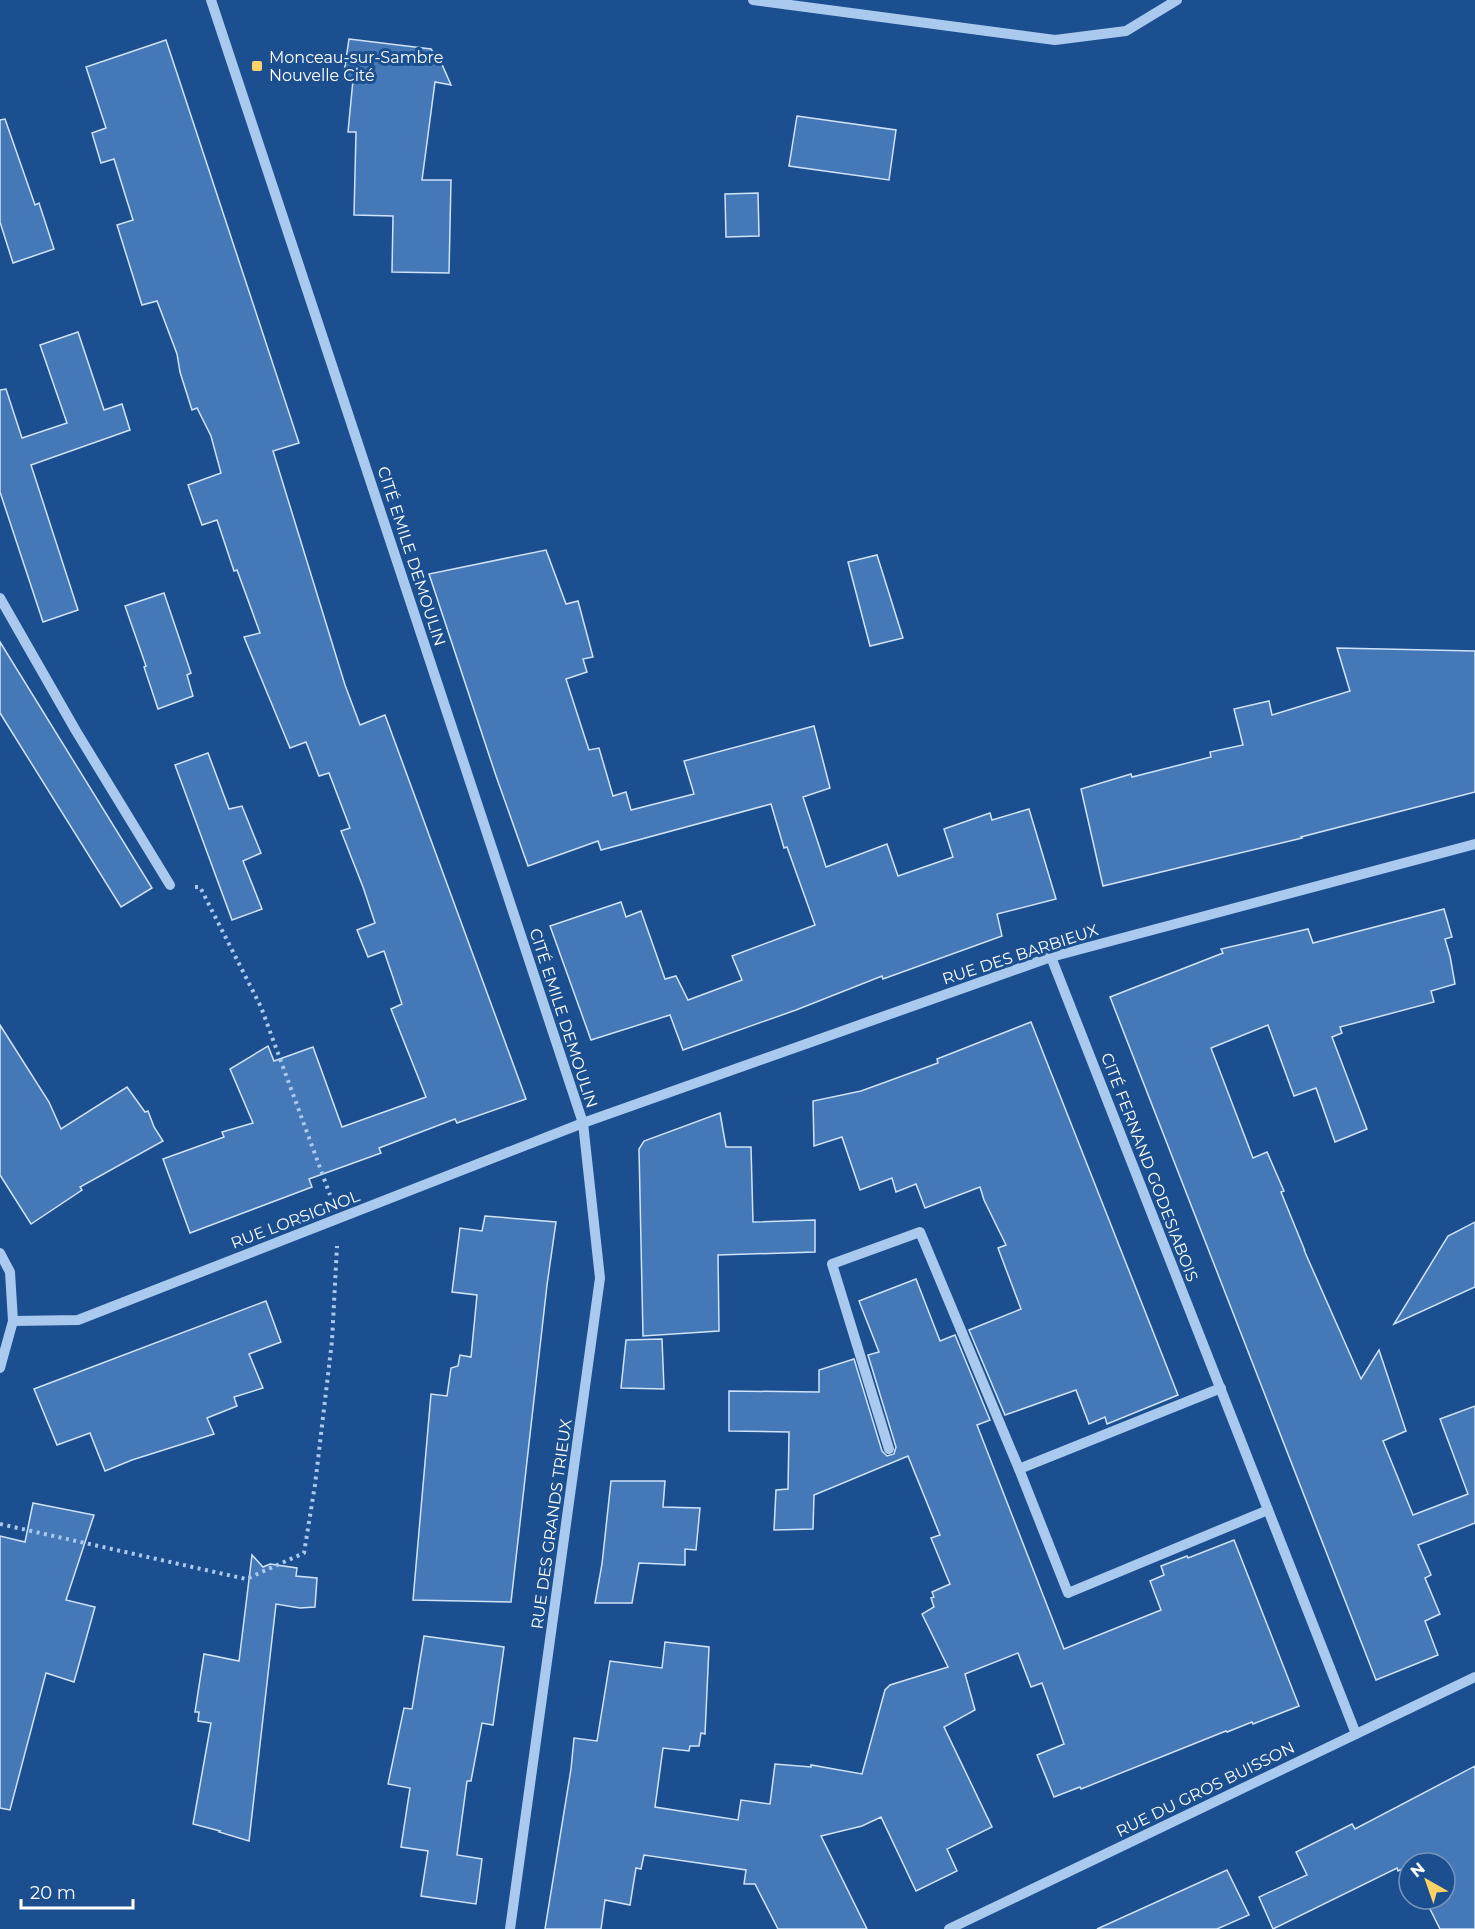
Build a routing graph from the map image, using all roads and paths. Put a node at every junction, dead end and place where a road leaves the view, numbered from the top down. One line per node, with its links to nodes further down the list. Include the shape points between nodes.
1 (211, 0): 8 (street, CITÉ EMILE DEMOULIN)
2 (753, 0): 3 (street, via 1055,40 1126,31)
3 (1177, 0)
4 (0, 598): 6 (street)
5 (1475, 844): 7 (street, RUE DES BARBIEUX)
6 (170, 885): 9 (path, via 200,887 206,897 261,1008)
7 (1051, 957): 8 (street, RUE DES BARBIEUX); 13 (street, CITÉ FERNAND GODESIABOIS)
8 (583, 1123): 9 (street, RUE LORSIGNOL); 20 (street, RUE DES GRANDS TRIEUX, via 600,1278)
9 (339, 1218): 11 (street, RUE LORSIGNOL, via 78,1320); 17 (path, via 332,1341 304,1553 246,1579)
10 (0, 1253): 11 (street, via 10,1272)
11 (13, 1322): 12 (street)
12 (0, 1368)
13 (1221, 1388): 15 (street); 16 (street, CITÉ FERNAND GODESIABOIS)
14 (889, 1449): 15 (street, via 832,1264 920,1232)
15 (1019, 1469): 16 (street, via 1068,1593)
16 (1268, 1510): 19 (street, CITÉ FERNAND GODESIABOIS)
17 (0, 1524)
18 (1475, 1677): 19 (street, RUE DU GROS BUISSON)
19 (1356, 1734): 21 (street, RUE DU GROS BUISSON)
20 (510, 1929)
21 (949, 1929)

